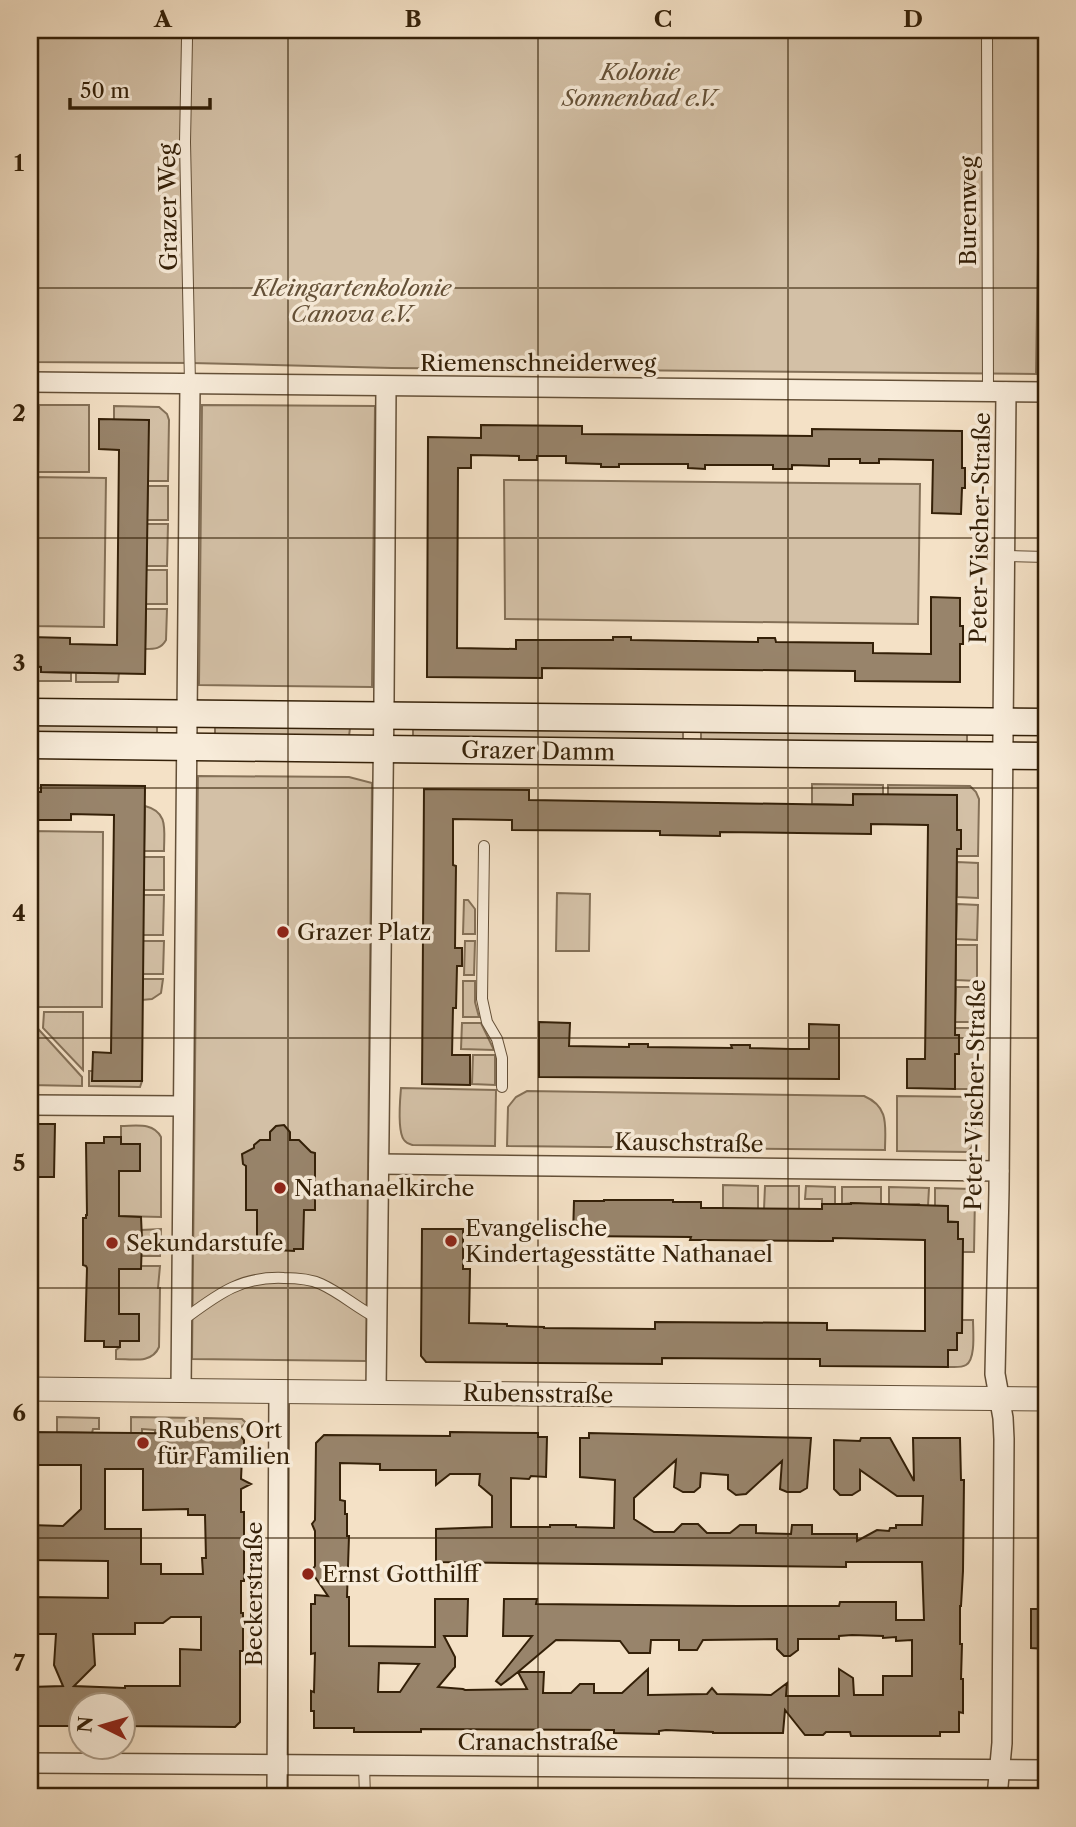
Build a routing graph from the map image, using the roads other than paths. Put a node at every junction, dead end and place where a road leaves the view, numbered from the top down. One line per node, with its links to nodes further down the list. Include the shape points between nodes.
1 (185, 30): 4 (lane, Grazer Weg)
2 (987, 30): 6 (lane, Burenweg)
3 (30, 382): 4 (street, Riemenschneiderweg)
4 (190, 384): 5 (street, Riemenschneiderweg); 11 (street)
5 (386, 387): 6 (street, Riemenschneiderweg); 12 (street)
6 (997, 392): 7 (street, Riemenschneiderweg); 8 (street, Peter-Vischer-Straße)
7 (1046, 392)
8 (1004, 556): 9 (lane); 13 (street, Peter-Vischer-Straße)
9 (1046, 557)
10 (30, 712): 11 (main road, Grazer Damm)
11 (187, 714): 12 (main road, Grazer Damm); 16 (street)
12 (384, 716): 13 (main road, Grazer Damm); 17 (street)
13 (1003, 721): 14 (main road, Grazer Damm); 18 (street, Peter-Vischer-Straße)
14 (1046, 722)
15 (30, 745): 16 (main road, Grazer Damm)
16 (187, 746): 17 (main road, Grazer Damm); 23 (street)
17 (384, 749): 18 (main road, Grazer Damm); 24 (street)
18 (1003, 755): 19 (main road, Grazer Damm); 25 (street, Peter-Vischer-Straße)
19 (1046, 756)
20 (484, 846): 21 (lane, via 482,999 502,1058)
21 (502, 1087)
22 (30, 1105): 23 (street)
23 (183, 1107): 27 (street)
24 (379, 1164): 25 (street, Kauschstraße); 26 (street)
25 (999, 1171): 32 (street, Peter-Vischer-Straße, via 995,1374)
26 (377, 1318): 27 (lane, via 319,1283 280,1278 254,1279 235,1286); 31 (street)
27 (181, 1321): 29 (street)
28 (30, 1389): 29 (street, Rubensstraße)
29 (181, 1390): 30 (street, Rubensstraße)
30 (279, 1391): 31 (street, Rubensstraße); 35 (street, Beckerstraße)
31 (376, 1392): 32 (street, Rubensstraße)
32 (999, 1399): 33 (street, Rubensstraße); 37 (street, Peter-Vischer-Straße, via 1004,1453)
33 (1046, 1399)
34 (30, 1763): 35 (street, Cranachstraße)
35 (277, 1765): 36 (street, Cranachstraße); 39 (street, Beckerstraße)
36 (364, 1765): 37 (street, Cranachstraße); 40 (lane)
37 (999, 1770): 38 (street, Cranachstraße); 41 (street, Peter-Vischer-Straße)
38 (1046, 1770)
39 (277, 1797)
40 (365, 1797)
41 (997, 1797)

